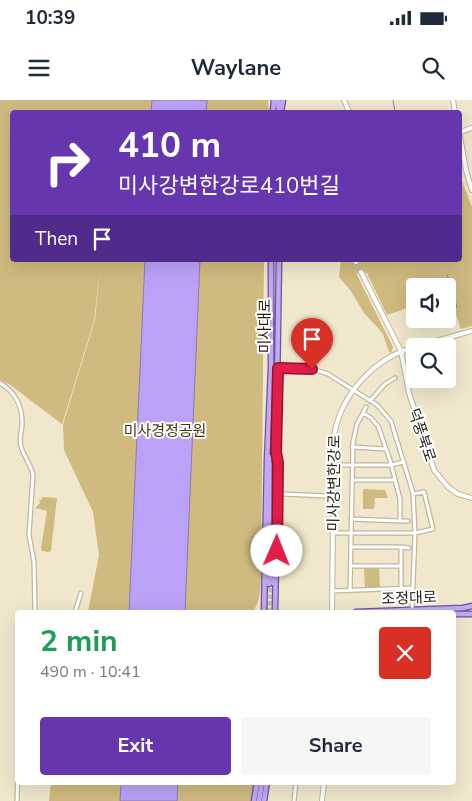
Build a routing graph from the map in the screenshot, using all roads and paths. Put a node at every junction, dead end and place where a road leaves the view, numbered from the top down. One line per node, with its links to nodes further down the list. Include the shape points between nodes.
1 (462, 147): 2 (street)
2 (472, 190)
3 (271, 262): 19 (main road, 미사대로)
4 (279, 262): 10 (main road, 미사대로)
5 (361, 272): 9 (street, 덕풍북로)
6 (472, 331): 7 (street, 미사강변한강로)
7 (448, 338)
8 (406, 350): 9 (street, 미사강변한강로)
9 (400, 351): 13 (street, 미사강변한강로, via 375,367); 30 (street, 덕풍북로, via 408,393 434,470 448,487)
10 (278, 368): 13 (street, via 320,371); 20 (main road, 미사대로)
11 (395, 378): 14 (street)
12 (0, 383): 48 (street, via 13,393 19,404 21,444 33,475 29,535 34,562)
13 (353, 390): 14 (street); 23 (street, 미사강변한강로, via 337,421)
14 (370, 401): 21 (street, via 391,421)
15 (366, 407): 16 (street)
16 (363, 413): 17 (street); 18 (street, via 378,426)
17 (352, 447): 18 (street); 24 (street)
18 (386, 449): 22 (street)
19 (268, 451): 20 (main road, 미사대로, via 271,583); 50 (main road, 미사대로)
20 (276, 452): 51 (main road, 미사대로)
21 (404, 462): 22 (street); 28 (street)
22 (391, 465): 24 (street); 26 (street)
23 (334, 466): 24 (street); 34 (street, 미사강변한강로)
24 (352, 466): 25 (street)
25 (352, 480): 26 (street); 31 (street)
26 (395, 480): 32 (street, via 400,499)
27 (282, 494): 29 (street)
28 (413, 494): 36 (street); 36 (street, via 424,492 433,529)
29 (328, 496)
30 (472, 498)
31 (351, 520): 32 (street); 35 (street)
32 (400, 521): 33 (street)
33 (408, 521)
34 (333, 533): 35 (street); 44 (street, 미사강변한강로)
35 (351, 533): 36 (street); 37 (street)
36 (415, 534): 43 (street)
37 (351, 547): 38 (street); 40 (street)
38 (401, 547): 39 (street); 41 (street)
39 (409, 548)
40 (351, 566): 41 (street); 45 (street)
41 (400, 566): 42 (street)
42 (401, 588): 43 (street); 45 (street)
43 (412, 588): 53 (street)
44 (332, 591): 45 (street); 52 (street, 미사강변한강로)
45 (350, 591)
46 (81, 593): 49 (street)
47 (472, 607): 53 (main road, 조정대로)
48 (35, 610)
49 (76, 610)
50 (264, 610)
51 (276, 610)
52 (332, 610)
53 (412, 610)
54 (456, 614): 55 (main road, 조정대로)
55 (471, 614)
56 (18, 785): 62 (street)
57 (257, 785): 63 (main road)
58 (262, 785): 64 (main road)
59 (267, 785): 65 (main road)
60 (296, 785): 66 (street)
61 (324, 785): 67 (street)
62 (17, 801)
63 (254, 801)
64 (259, 801)
65 (264, 801)
66 (294, 801)
67 (322, 801)

